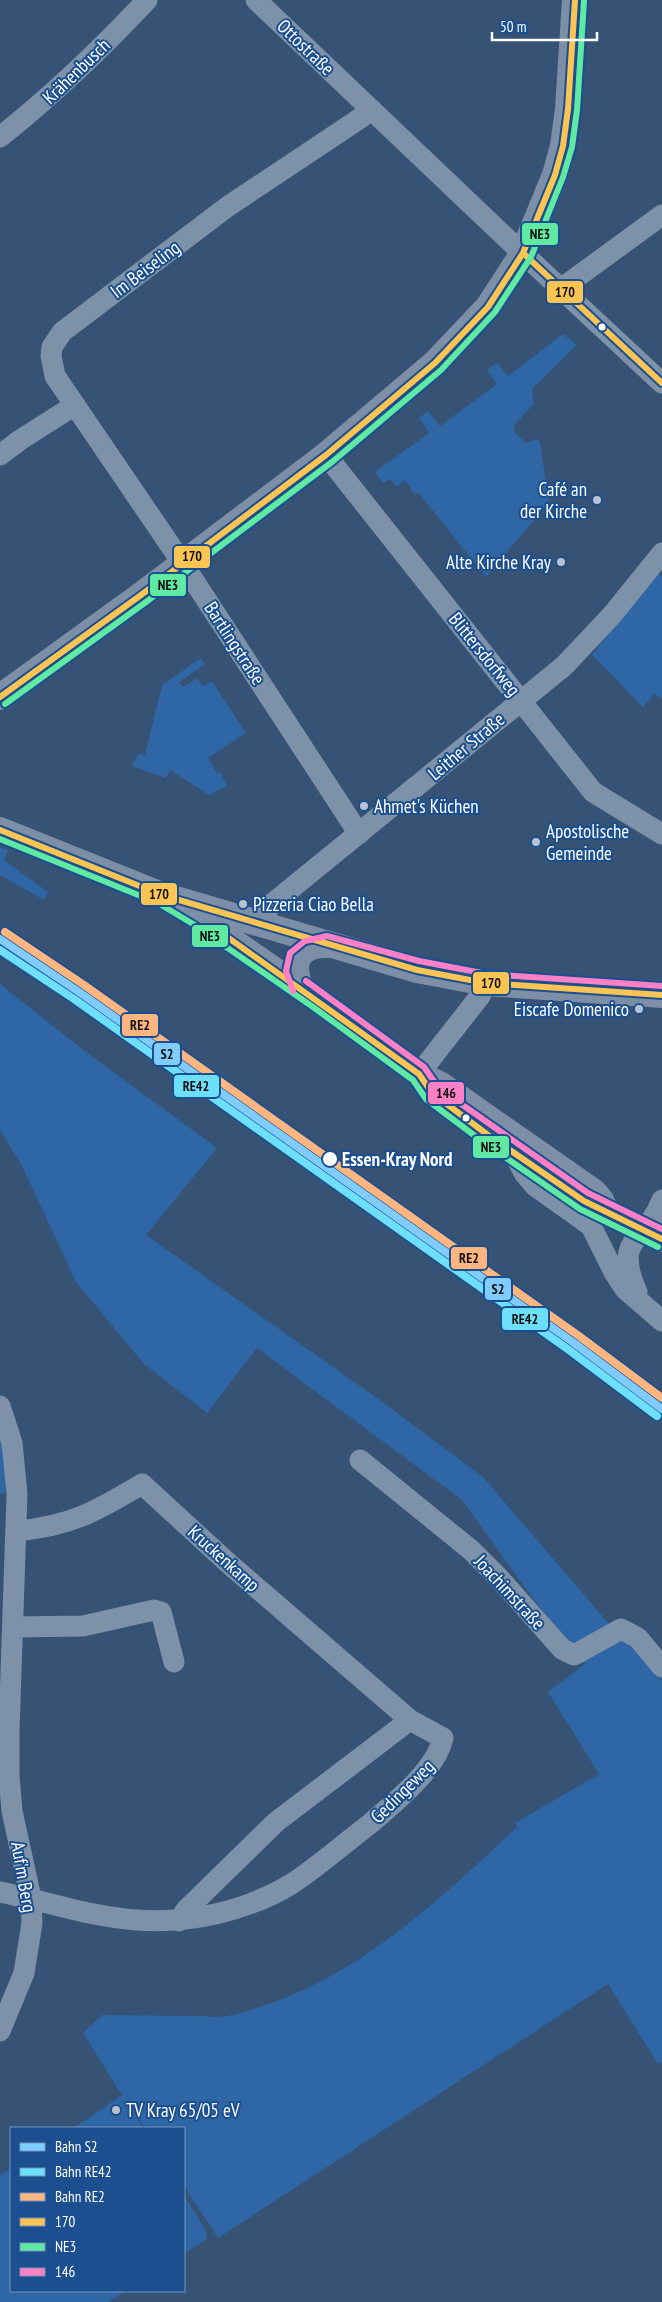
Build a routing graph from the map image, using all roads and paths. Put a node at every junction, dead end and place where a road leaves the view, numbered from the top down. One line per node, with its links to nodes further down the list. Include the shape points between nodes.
1 (147, 0): 5 (street, Krähenbusch, via 87,62)
2 (256, 0): 4 (street, Ottostraße)
3 (575, 0): 7 (main road, via 563,146 547,198)
4 (371, 109): 7 (street, Ottostraße); 10 (street, Im Beiseling, via 227,207 62,332 52,347 52,366)
5 (0, 137)
6 (662, 215): 8 (street)
7 (523, 252): 8 (street, Ottostraße); 12 (main road, via 488,306 435,363)
8 (562, 288): 9 (street, Ottostraße)
9 (662, 382)
10 (75, 405): 11 (street); 14 (street, Bartlingstraße)
11 (0, 455)
12 (326, 455): 14 (main road); 16 (street, Blittersdorfweg)
13 (662, 553): 16 (street, Leither Straße, via 581,649)
14 (183, 564): 15 (main road); 18 (street, Bartlingstraße)
15 (3, 687)
16 (522, 700): 18 (street, Leither Straße); 19 (street, Blittersdorfweg, via 593,792)
17 (0, 830): 20 (main road)
18 (359, 834): 21 (street, Leither Straße)
19 (662, 834)
20 (162, 895): 21 (main road); 24 (main road)
21 (248, 925): 22 (main road); 24 (main road)
22 (327, 945): 23 (main road, via 417,970); 24 (main road, via 308,949 297,958 295,971)
23 (486, 984): 25 (main road); 26 (street)
24 (301, 988): 26 (main road)
25 (662, 995)
26 (419, 1074): 27 (main road, via 432,1093); 29 (main road, via 441,1085 594,1192)
27 (513, 1152): 29 (main road, via 584,1201); 31 (street, via 535,1186 591,1226 625,1289)
28 (662, 1200): 30 (street, via 654,1216)
29 (606, 1212): 30 (main road); 31 (street, via 624,1278)
30 (652, 1234): 31 (street, via 632,1244 627,1262)
31 (643, 1304): 32 (street)
32 (662, 1320)
33 (0, 1406): 35 (street, Auf'm Berg, via 16,1464)
34 (360, 1460): 39 (street, Joachimstraße, via 471,1550 562,1649 574,1654 621,1629 638,1638)
35 (16, 1531): 36 (street, Auf'm Berg); 40 (street, Kruckenkamp, via 66,1524 108,1505 142,1484 234,1569)
36 (7, 1586): 37 (street, Auf'm Berg)
37 (12, 1627): 38 (street, via 83,1626 154,1610 161,1612 164,1619); 42 (street, Auf'm Berg, via 9,1775 18,1846)
38 (174, 1662)
39 (662, 1667)
40 (410, 1720): 43 (street, via 276,1822 186,1910); 43 (street, Gedingeweg, via 443,1738 441,1751 432,1765 386,1810 292,1883 242,1906 207,1917)
41 (0, 1892): 42 (street, Gedingeweg)
42 (30, 1898): 43 (street, Gedingeweg, via 100,1915); 44 (street, Auf'm Berg, via 32,1923 24,1972)
43 (179, 1921)
44 (0, 2031)

